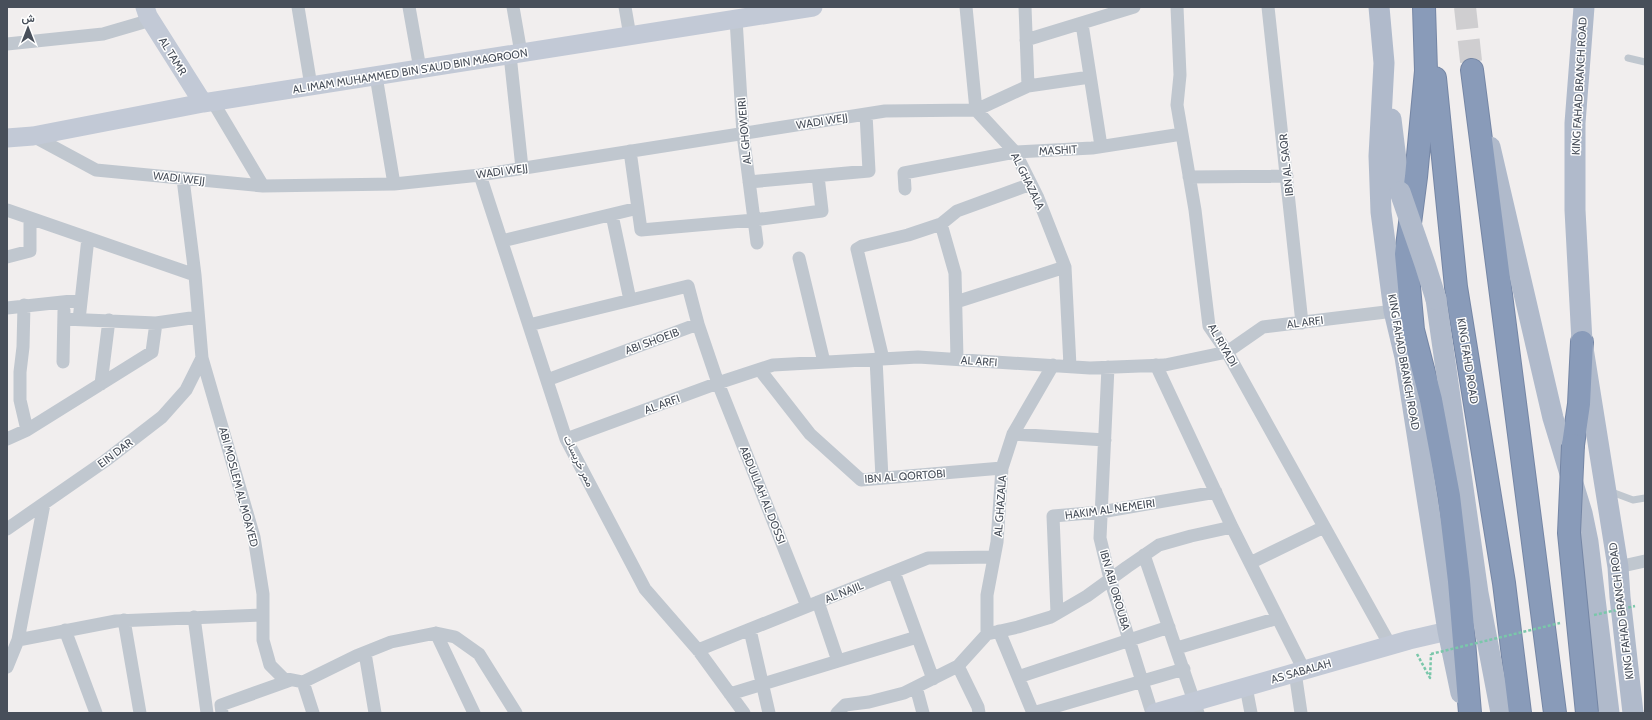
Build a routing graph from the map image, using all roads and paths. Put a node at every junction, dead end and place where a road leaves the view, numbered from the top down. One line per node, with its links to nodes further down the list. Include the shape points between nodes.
1 (298, 7): 29 (street)
2 (409, 7): 25 (street)
3 (513, 7): 21 (street)
4 (625, 7): 18 (street)
5 (813, 7): 16 (street, AL IMAM MUHAMMED BIN S'AUD BIN MAQROON)
6 (966, 7): 32 (street)
7 (1025, 7): 19 (street)
8 (1134, 7): 17 (street)
9 (1177, 7): 35 (street, AL RIYADI, via 1180,75 1177,105)
10 (1268, 7): 44 (street, IBN AL SAQR)
11 (1379, 7): 24 (main road, KING FAHAD BRANCH ROAD)
12 (1424, 7): 175 (highway, via 1426,71 1406,254 1413,330 1431,400 1448,496 1459,581)
13 (1428, 7): 177 (highway, KING FAHD ROAD, via 1456,287 1504,583)
14 (1584, 7): 80 (main road, KING FAHAD BRANCH ROAD, via 1575,122 1575,210)
15 (148, 14): 20 (street, via 103,34); 31 (street, AL TAMR)
16 (746, 14): 18 (street, AL IMAM MUHAMMED BIN S'AUD BIN MAQROON); 34 (street, AL GHOWEIRI)
17 (1082, 24): 19 (street); 28 (street)
18 (630, 36): 21 (street, AL IMAM MUHAMMED BIN S'AUD BIN MAQROON)
19 (1026, 40): 30 (street)
20 (7, 44)
21 (515, 54): 25 (street, AL IMAM MUHAMMED BIN S'AUD BIN MAQROON); 41 (street)
22 (1628, 58): 23 (lane)
23 (1645, 62)
24 (1384, 63): 71 (main road, KING FAHAD BRANCH ROAD, via 1379,156 1381,198); 176 (main road, bridge, via 1400,192 1436,299 1478,593)
25 (420, 69): 27 (street, AL IMAM MUHAMMED BIN S'AUD BIN MAQROON)
26 (1472, 70): 178 (highway); 180 (main road, via 1553,418 1582,513 1588,542)
27 (376, 76): 29 (street, AL IMAM MUHAMMED BIN S'AUD BIN MAQROON); 48 (street)
28 (1090, 77): 30 (street); 38 (street)
29 (311, 86): 31 (street, AL IMAM MUHAMMED BIN S'AUD BIN MAQROON)
30 (1028, 86): 32 (street)
31 (208, 103): 36 (street, AL IMAM MUHAMMED BIN S'AUD BIN MAQROON); 50 (street)
32 (976, 110): 33 (street, WADI WEJJ, via 884,111); 40 (street, AL GHAZALA)
33 (866, 114): 34 (street, WADI WEJJ); 43 (street, via 869,171)
34 (743, 134): 39 (street, WADI WEJJ); 47 (street, AL GHOWEIRI)
35 (1182, 134): 38 (street, MASHIT); 45 (street, AL RIYADI)
36 (33, 136): 37 (street, AL IMAM MUHAMMED BIN S'AUD BIN MAQROON); 46 (street, WADI WEJJ, via 96,170)
37 (7, 138)
38 (1101, 146): 40 (street, MASHIT)
39 (630, 151): 41 (street, WADI WEJJ); 52 (street)
40 (1015, 152): 49 (street, AL GHAZALA); 51 (street, MASHIT, via 904,173)
41 (522, 168): 42 (street, WADI WEJJ)
42 (480, 174): 48 (street, WADI WEJJ); 59 (street, ممر خريسات)
43 (818, 176): 47 (street); 56 (street, via 822,211)
44 (1287, 176): 45 (street); 77 (street, IBN AL SAQR)
45 (1189, 177): 81 (street, AL RIYADI, via 1209,326)
46 (183, 179): 50 (street, WADI WEJJ); 64 (street, ABI MOSLEM AL MOAYED)
47 (749, 182): 56 (street, AL GHOWEIRI)
48 (394, 184): 50 (street, WADI WEJJ)
49 (1031, 184): 57 (street, via 957,212); 63 (street, AL GHAZALA)
50 (263, 186)
51 (905, 189)
52 (638, 208): 54 (street); 56 (street, via 641,230)
53 (7, 210): 55 (street)
54 (612, 215): 59 (street); 66 (street)
55 (30, 218): 58 (street); 61 (street, via 30,251)
56 (754, 220): 60 (street, AL GHOWEIRI)
57 (941, 224): 68 (street, via 955,273); 83 (street, via 857,249)
58 (88, 238): 64 (street); 65 (street)
59 (502, 241): 78 (street, ممر خريسات)
60 (757, 243)
61 (7, 256)
62 (799, 258): 86 (street)
63 (1066, 267): 68 (street); 89 (street, AL GHAZALA)
64 (195, 275): 72 (street, ABI MOSLEM AL MOAYED)
65 (81, 300): 67 (street); 74 (street)
66 (630, 300): 78 (street); 79 (street, via 688,286)
67 (64, 301): 69 (street); 73 (street)
68 (956, 302): 84 (street)
69 (24, 305): 70 (street); 95 (street, via 20,400)
70 (7, 308)
71 (1394, 311): 77 (street, AL ARFI); 129 (main road, KING FAHAD BRANCH ROAD, via 1405,357)
72 (198, 317): 76 (street); 82 (street, ABI MOSLEM AL MOAYED)
73 (64, 319): 74 (street); 85 (street)
74 (79, 320): 75 (street)
75 (108, 320): 76 (street); 94 (street)
76 (156, 323): 94 (street, via 152,352)
77 (1302, 323): 81 (street, AL ARFI, via 1263,327)
78 (529, 324): 92 (street, ممر خريسات)
79 (698, 324): 92 (street, ABI SHOEIB); 93 (street)
80 (1582, 342): 102 (main road, KING FAHAD BRANCH ROAD); 179 (highway, bridge, via 1569,533)
81 (1227, 352): 87 (street, AL ARFI); 108 (street, AL RIYADI)
82 (202, 358): 105 (street, EIN DAR, via 186,390 162,417); 120 (street, ABI MOSLEM AL MOAYED, via 254,537)
83 (880, 359): 84 (street, AL ARFI); 86 (street, AL ARFI); 101 (street)
84 (957, 359): 88 (street, AL ARFI)
85 (64, 362)
86 (824, 362): 91 (street, AL ARFI, via 773,365)
87 (1156, 365): 90 (street, AL ARFI); 103 (street)
88 (1053, 366): 89 (street, AL ARFI); 96 (street, AL GHAZALA)
89 (1070, 366): 90 (street, AL ARFI)
90 (1108, 367): 99 (street, IBN ABI OROUBA)
91 (760, 370): 93 (street, AL ARFI); 101 (street, IBN AL QORTOBI, via 810,434 861,480)
92 (547, 380): 98 (street, ممر خريسات)
93 (718, 383): 98 (street, AL ARFI); 117 (street, ABDULLAH AL DOSSI)
94 (101, 384): 95 (street)
95 (27, 430): 97 (street)
96 (1013, 434): 99 (street); 100 (street, AL GHAZALA)
97 (7, 439)
98 (566, 439): 138 (street, ممر خريسات, via 645,589)
99 (1105, 440): 106 (street, IBN ABI OROUBA)
100 (1002, 468): 101 (street, IBN AL QORTOBI); 111 (street, AL GHAZALA)
101 (882, 478)
102 (1605, 489): 104 (lane, via 1633,500); 114 (main road, KING FAHAD BRANCH ROAD)
103 (1216, 492): 106 (street, HAKIM AL NEMEIRI); 107 (street)
104 (1645, 498)
105 (44, 504): 109 (street, EIN DAR); 133 (street)
106 (1102, 512): 116 (street, IBN ABI OROUBA, via 1100,538); 119 (street, HAKIM AL NEMEIRI, via 1053,516)
107 (1232, 527): 110 (street, via 1159,545); 113 (street)
108 (1324, 527): 113 (street); 136 (street, AL RIYADI)
109 (7, 529)
110 (1144, 555): 116 (street); 126 (street)
111 (994, 557): 115 (street, AL NAJIL, via 928,558); 130 (street, AL GHAZALA, via 987,595)
112 (1645, 561): 114 (street)
113 (1250, 563): 123 (street)
114 (1618, 567): 181 (main road, KING FAHAD BRANCH ROAD)
115 (894, 572): 117 (street, AL NAJIL); 132 (street)
116 (1110, 579): 119 (street); 134 (street, IBN ABI OROUBA)
117 (813, 604): 128 (street, AL NAJIL); 140 (street, ABDULLAH AL DOSSI)
118 (1635, 606): 121 (path, bridge)
119 (1057, 613): 130 (street, via 1051,617)
120 (263, 614): 122 (street); 147 (street, ABI MOSLEM AL MOAYED, via 263,640 270,665 283,678)
121 (1590, 616)
122 (194, 617): 124 (street); 159 (street)
123 (1278, 618): 137 (street); 144 (street)
124 (124, 620): 127 (street); 158 (street)
125 (1567, 622): 135 (path, bridge, via 1431,654 1430,678)
126 (1169, 627): 134 (street); 137 (street)
127 (65, 630): 133 (street); 157 (street)
128 (750, 630): 138 (street, AL NAJIL); 150 (street)
129 (1448, 631): 135 (street, AS SABALAH); 174 (main road, KING FAHAD BRANCH ROAD)
130 (993, 632): 141 (street); 145 (street, AL GHAZALA)
131 (436, 634): 139 (street, via 391,642); 162 (street); 163 (street, via 455,637 480,654)
132 (917, 637): 140 (street); 146 (street)
133 (18, 640): 142 (street)
134 (1129, 640): 145 (street); 148 (street, IBN ABI OROUBA)
135 (1409, 640): 136 (street, AS SABALAH)
136 (1390, 645): 144 (street, AS SABALAH)
137 (1177, 648): 143 (street)
138 (698, 650): 153 (street, ممر خريسات)
139 (365, 653): 149 (street); 161 (street)
140 (838, 661): 150 (street)
141 (958, 666): 146 (street); 168 (street)
142 (7, 667)
143 (1184, 669): 148 (street); 155 (street)
144 (1299, 671): 152 (street, AS SABALAH); 173 (street)
145 (1018, 677): 169 (street, AL GHAZALA)
146 (933, 679): 151 (street)
147 (290, 680): 149 (street, ABI MOSLEM AL MOAYED); 156 (street)
148 (1142, 681): 169 (street); 170 (street, IBN ABI OROUBA)
149 (304, 682): 160 (street)
150 (762, 684): 153 (street); 165 (street)
151 (916, 687): 154 (street); 167 (street)
152 (1246, 687): 155 (street, AS SABALAH); 172 (street)
153 (730, 694): 164 (street, ممر خريسات)
154 (871, 707): 166 (street, via 845,705)
155 (1197, 707): 171 (street, AS SABALAH)
156 (221, 709)
157 (96, 713)
158 (140, 713)
159 (207, 713)
160 (313, 713)
161 (375, 713)
162 (474, 713)
163 (516, 713)
164 (744, 713)
165 (769, 713)
166 (837, 713)
167 (923, 713)
168 (979, 713)
169 (1033, 713)
170 (1152, 713)
171 (1155, 713)
172 (1250, 713)
173 (1301, 713)
174 (1465, 713)
175 (1470, 713)
176 (1501, 713)
177 (1520, 713)
178 (1555, 713)
179 (1587, 713)
180 (1609, 713)
181 (1633, 713)

